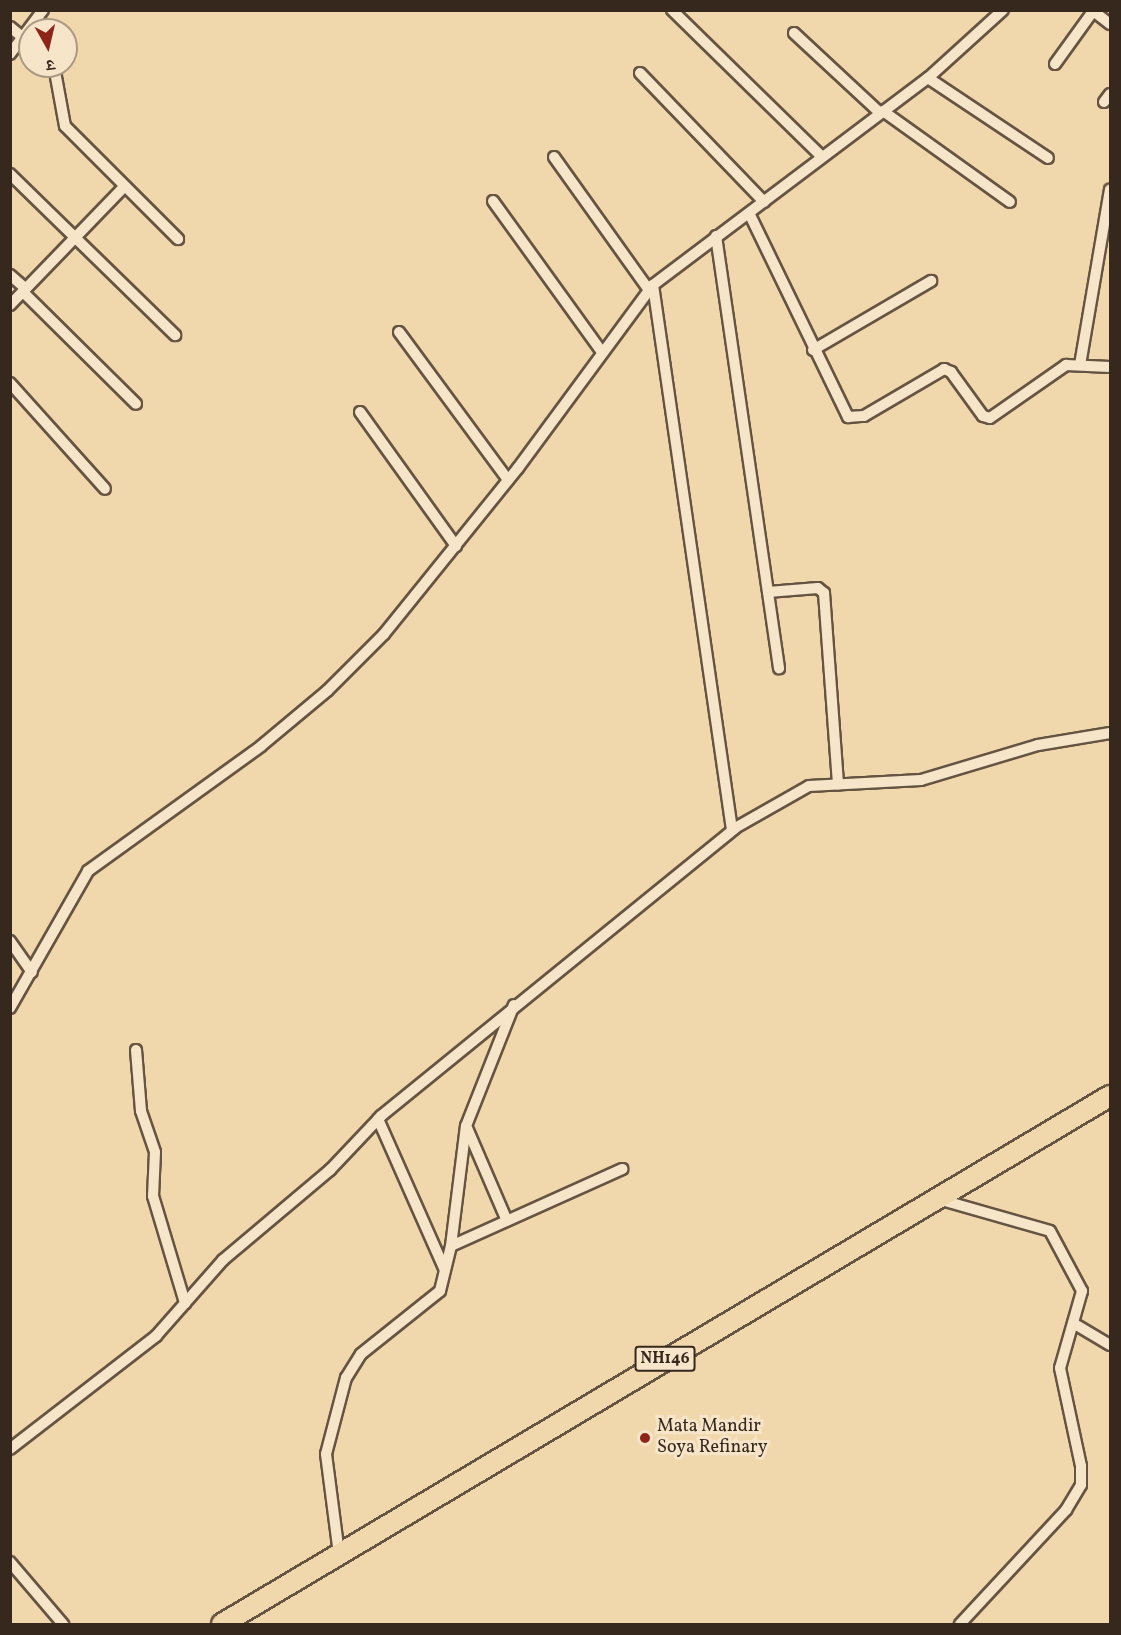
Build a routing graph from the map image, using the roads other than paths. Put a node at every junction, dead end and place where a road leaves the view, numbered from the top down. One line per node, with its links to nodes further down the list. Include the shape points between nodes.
1 (672, 10): 12 (street)
2 (1003, 10): 9 (street)
3 (1093, 11): 4 (street); 6 (street)
4 (1110, 24)
5 (794, 33): 10 (street)
6 (1055, 64)
7 (640, 73): 18 (street)
8 (56, 78): 15 (street, via 65,126)
9 (928, 78): 10 (street); 13 (street)
10 (882, 112): 12 (street); 19 (street)
11 (554, 157): 26 (street)
12 (822, 157): 18 (street)
13 (1048, 158)
14 (10, 174): 21 (street)
15 (125, 186): 21 (street); 23 (street)
16 (1110, 190): 33 (street)
17 (493, 201): 32 (street)
18 (764, 202): 20 (street)
19 (1010, 202)
20 (749, 213): 22 (street); 31 (street)
21 (78, 235): 27 (street); 30 (street)
22 (716, 236): 26 (street); 41 (street)
23 (178, 239)
24 (10, 275): 27 (street)
25 (932, 281): 31 (street)
26 (651, 288): 32 (street); 45 (street)
27 (24, 291): 28 (street); 36 (street)
28 (10, 305)
29 (399, 332): 38 (street)
30 (175, 335)
31 (813, 350): 33 (street, via 841,410 853,418 947,369 983,416 993,417 1063,367)
32 (602, 352): 38 (street)
33 (1080, 365): 34 (street)
34 (1110, 367)
35 (10, 382): 39 (street)
36 (136, 404)
37 (360, 412): 40 (street)
38 (508, 480): 40 (street)
39 (105, 489)
40 (456, 546): 47 (street, via 384,634 327,691 261,746 88,871)
41 (768, 592): 42 (street); 44 (street, via 818,588 824,593)
42 (778, 668)
43 (1110, 733): 44 (street, via 1038,745 921,780)
44 (838, 784): 45 (street, via 797,790)
45 (732, 830): 48 (street)
46 (10, 941): 47 (street)
47 (32, 972): 49 (street)
48 (514, 1005): 52 (street); 53 (street)
49 (10, 1008)
50 (136, 1050): 59 (street, via 141,1110 155,1152 154,1200)
51 (1110, 1096): 55 (highway, NH146)
52 (378, 1119): 58 (street); 59 (street, via 330,1170 223,1260)
53 (466, 1126): 56 (street); 57 (street)
54 (622, 1169): 56 (street)
55 (935, 1199): 60 (street, via 1054,1234 1081,1286); 63 (highway, NH146)
56 (507, 1221): 57 (street)
57 (451, 1246): 58 (street)
58 (445, 1271): 63 (street, via 436,1296 369,1346 346,1378 326,1454)
59 (185, 1303): 62 (street, via 150,1341)
60 (1073, 1323): 61 (street); 67 (street, via 1060,1368 1081,1466 1081,1485 1066,1510)
61 (1110, 1345)
62 (10, 1449)
63 (339, 1554): 66 (highway, NH146)
64 (10, 1562): 65 (street)
65 (63, 1624)
66 (222, 1624)
67 (960, 1624)

